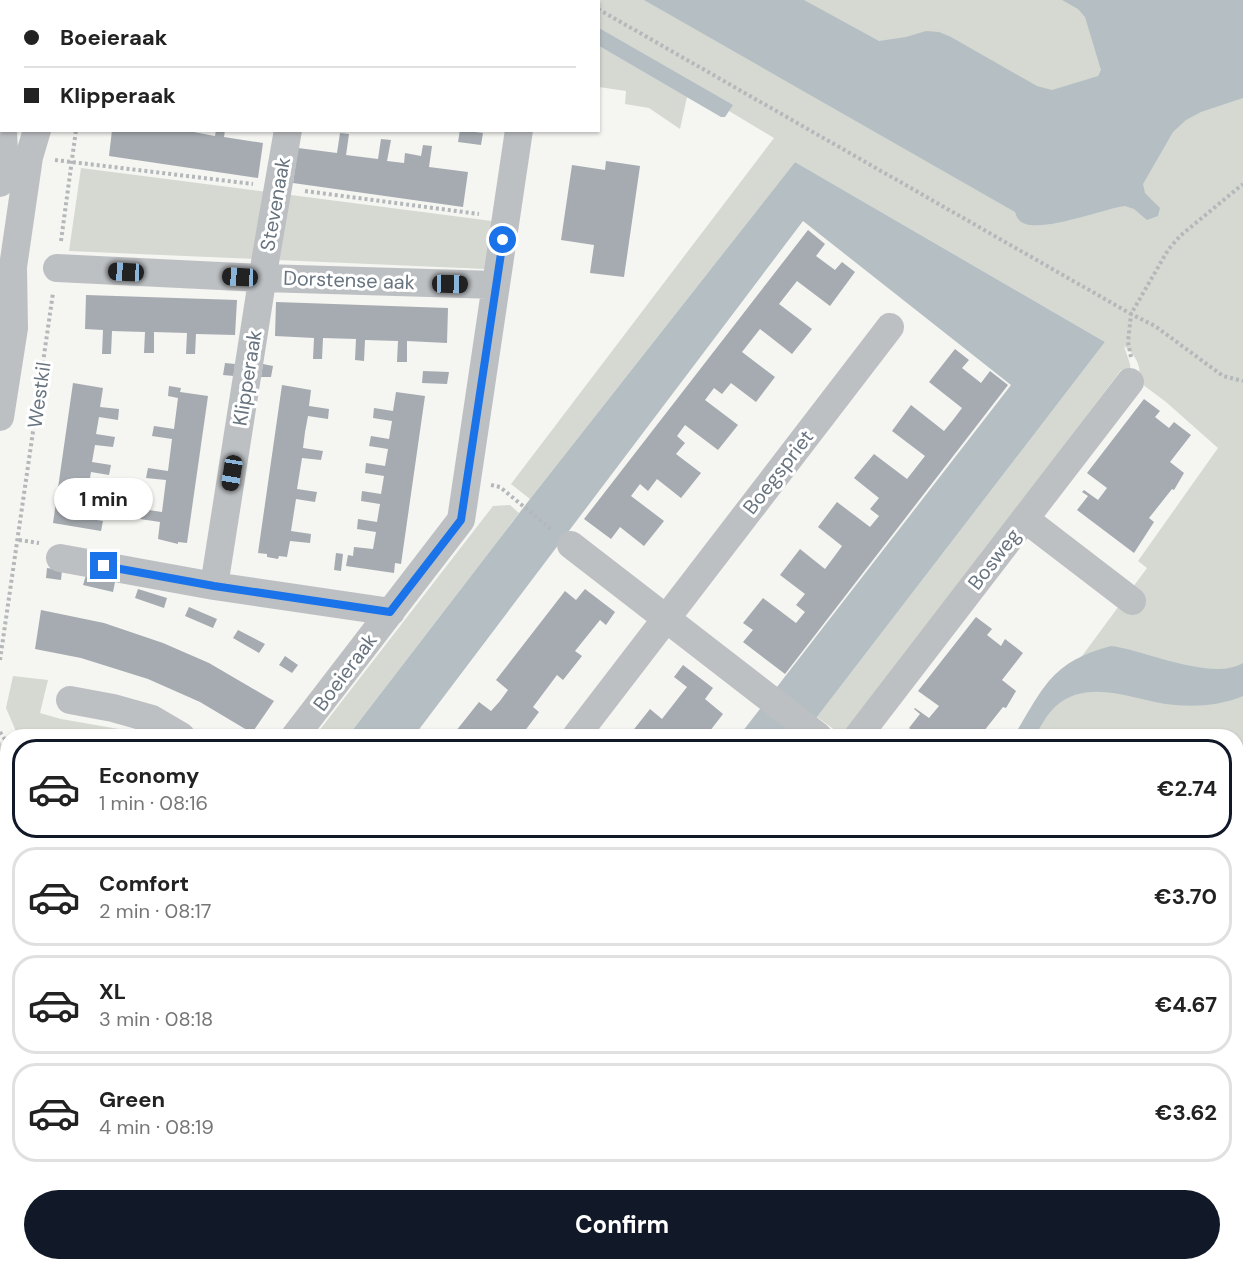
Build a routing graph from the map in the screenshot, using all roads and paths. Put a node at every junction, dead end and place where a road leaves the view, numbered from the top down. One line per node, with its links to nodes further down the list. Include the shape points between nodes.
1 (600, 10): 12 (path)
2 (3, 132): 7 (street)
3 (37, 132): 16 (street, Westkil, via 29,157 14,267 14,328)
4 (76, 132): 9 (path, Westkil)
5 (288, 132): 10 (street, Stevenaak)
6 (519, 132): 11 (street, Boeieraak)
7 (0, 183)
8 (1243, 184): 12 (path, via 1168,250)
9 (57, 268): 10 (street, Dorstense aak); 25 (path, Westkil)
10 (263, 278): 11 (street, Dorstense aak); 21 (street, Klipperaak)
11 (496, 285): 23 (street, Boeieraak, via 461,520)
12 (1131, 314): 14 (path, via 1155,326 1223,376); 15 (path, via 1128,342 1136,371)
13 (890, 327): 24 (street, Boegspriet)
14 (1243, 381)
15 (1130, 382): 18 (street, Bosweg)
16 (0, 417)
17 (520, 505): 19 (path)
18 (1025, 519): 22 (street); 31 (street, Bosweg)
19 (571, 545): 24 (street)
20 (60, 558): 21 (street)
21 (214, 586): 23 (street)
22 (1132, 601)
23 (390, 612): 28 (street, Boeieraak)
24 (665, 617): 29 (street, Boegspriet); 30 (street)
25 (0, 660)
26 (70, 700): 27 (street, via 152,719)
27 (169, 729)
28 (300, 729)
29 (581, 729)
30 (808, 729)
31 (863, 729)

